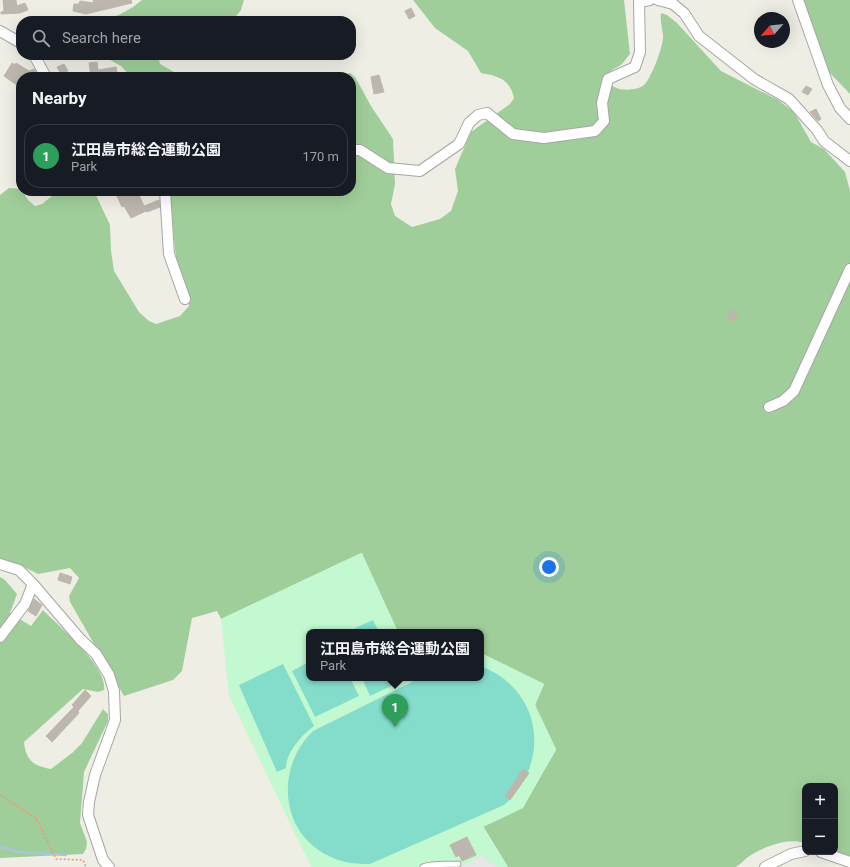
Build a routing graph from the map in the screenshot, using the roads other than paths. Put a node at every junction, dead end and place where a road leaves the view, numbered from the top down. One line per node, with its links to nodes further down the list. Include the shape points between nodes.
1 (650, 0): 9 (street, via 639,2 640,52 635,67 608,79 602,103 604,121 595,131 544,138 513,134 487,113 478,115 469,123 459,144 420,171 388,168)
2 (658, 0): 10 (street, via 673,4 684,13 699,36 754,79 789,99 824,141)
3 (798, 0): 8 (street, via 828,85 840,108)
4 (0, 30): 5 (street)
5 (16, 40)
6 (37, 60): 7 (street)
7 (43, 72)
8 (850, 119)
9 (356, 150)
10 (850, 161)
11 (165, 196): 13 (street, via 169,254)
12 (850, 269): 14 (street, via 794,391)
13 (185, 299)
14 (769, 408)
15 (0, 564): 16 (street, via 19,570)
16 (33, 584): 17 (street, via 24,604); 22 (street, via 96,654 109,675 114,691 115,720 95,775 88,815 102,860)
17 (0, 637)
18 (802, 852): 24 (street, via 791,854)
19 (830, 855): 20 (street)
20 (850, 862)
21 (458, 864): 23 (lane, via 429,864)
22 (109, 867)
23 (423, 867)
24 (765, 867)

